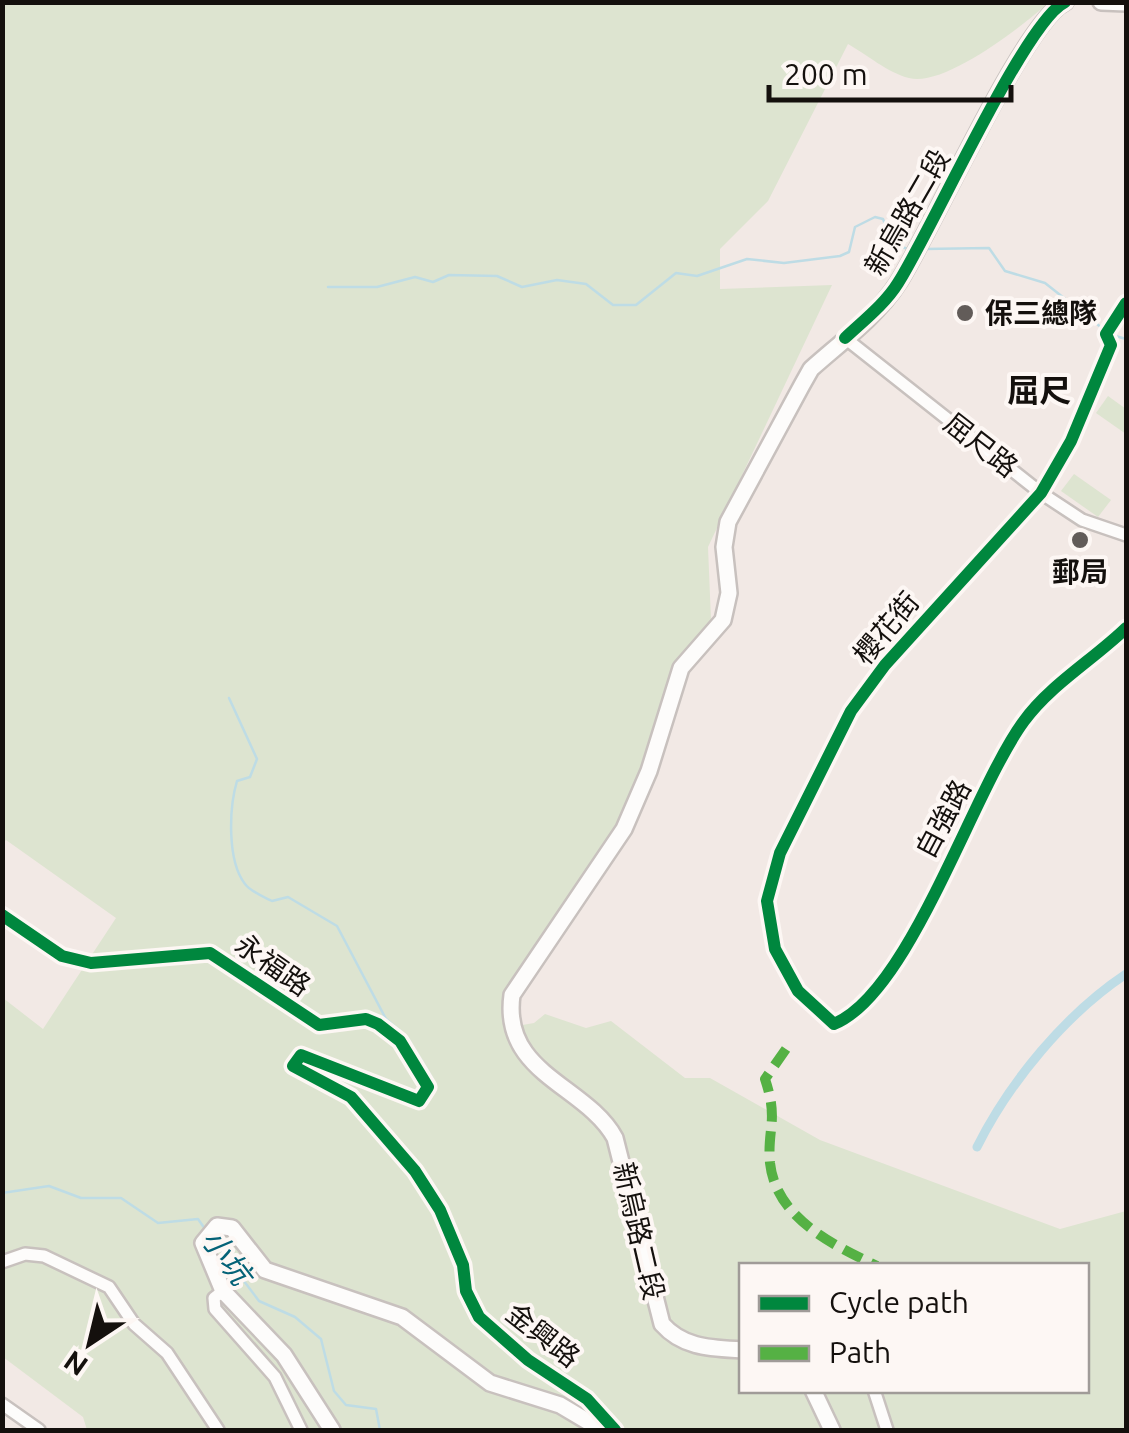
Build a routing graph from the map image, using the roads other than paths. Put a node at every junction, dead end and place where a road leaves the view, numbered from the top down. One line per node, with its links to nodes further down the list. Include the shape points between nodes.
1 (1065, 2): 5 (main road, 新烏路二段, via 1052,9 1020,55 898,284)
2 (1101, 2): 3 (main road)
3 (1126, 3)
4 (1126, 303): 6 (street, 櫻花街, via 1106,334 1111,346 1071,440)
5 (845, 338): 6 (street, 屈尺路); 14 (main road, 新烏路二段, via 811,369 728,522 723,620 681,668 624,828 520,978 510,1011 534,1065 607,1124 615,1138 662,1324 692,1345)
6 (1041, 493): 7 (street, 屈尺路, via 1082,520); 10 (street, 櫻花街, via 885,664 851,711 780,853 767,902 769,928 786,972)
7 (1126, 535)
8 (1126, 628): 10 (street, 自強路, via 1024,721 885,978 847,1019 834,1024)
9 (2, 916): 12 (street, 永福路, via 62,956 117,962 210,953 319,1025 366,1019 378,1024 400,1041 428,1087 419,1101 301,1055 293,1066 363,1108 435,1199)
10 (816, 1008)
11 (2, 1262): 20 (street, via 44,1256 109,1287 134,1324 167,1353)
12 (462, 1264): 24 (street, 金興路, via 480,1317 587,1399)
13 (222, 1292): 21 (street, via 214,1298 215,1310 275,1376); 22 (main road, via 284,1355); 23 (main road, via 203,1243 217,1226 232,1228 265,1270 402,1317 490,1384 560,1404)
14 (739, 1350)
15 (814, 1393): 18 (main road)
16 (875, 1393): 26 (street)
17 (2, 1404): 19 (street)
18 (830, 1425): 25 (street)
19 (39, 1430)
20 (218, 1430)
21 (301, 1430)
22 (332, 1430)
23 (602, 1430)
24 (615, 1430)
25 (844, 1430)
26 (887, 1430)

